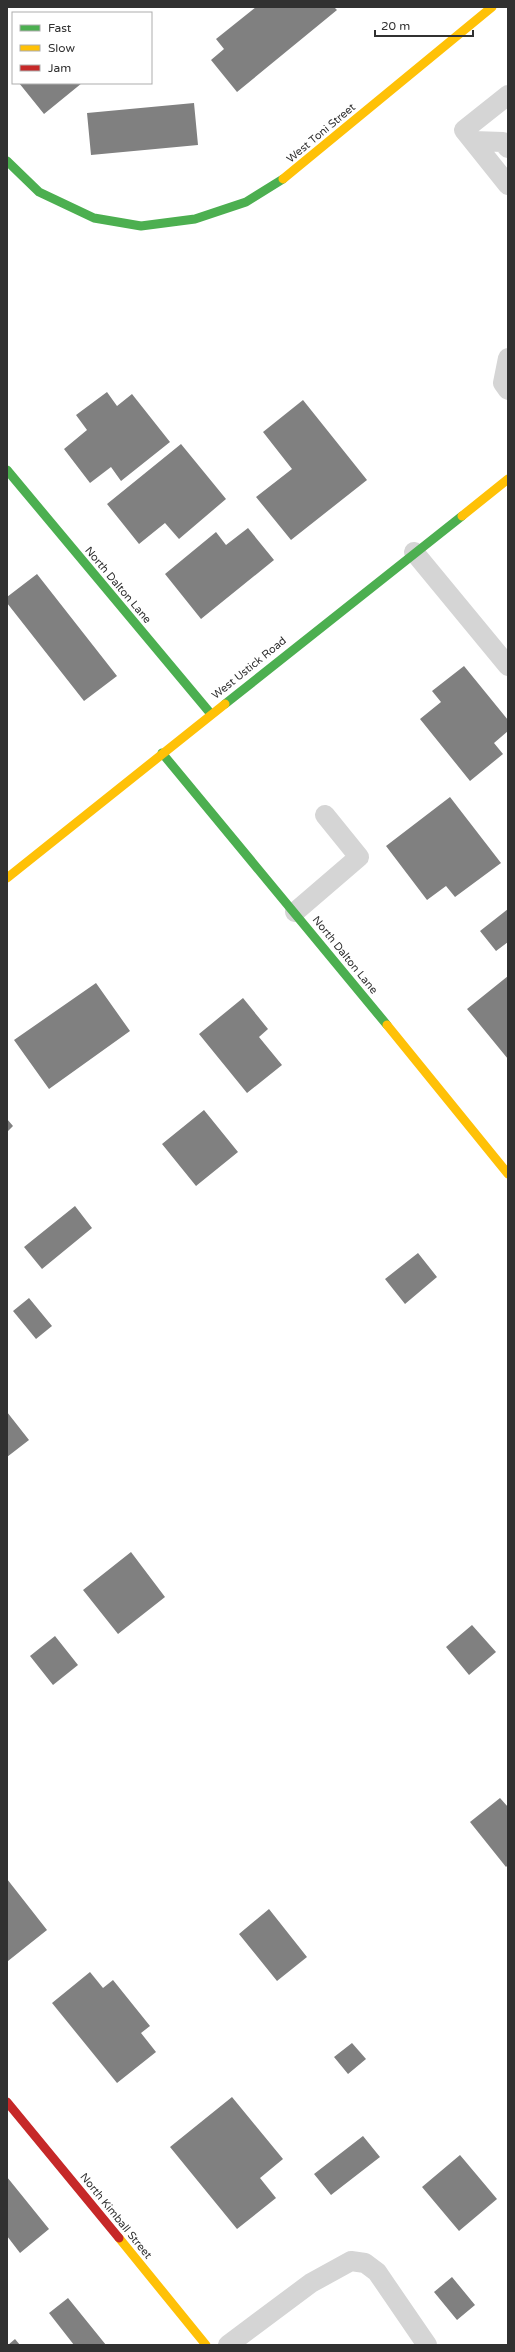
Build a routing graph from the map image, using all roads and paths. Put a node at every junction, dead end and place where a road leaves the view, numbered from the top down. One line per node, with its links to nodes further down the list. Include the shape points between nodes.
1 (492, 7): 5 (street, West Toni Street, via 293,172 246,202 195,220 141,226 94,218 39,192)
2 (508, 95): 3 (lane)
3 (468, 136): 4 (lane, via 503,142); 6 (lane)
4 (508, 148)
5 (7, 162)
6 (508, 185)
7 (508, 358): 8 (lane, via 503,383)
8 (508, 390)
9 (7, 470): 13 (street, North Dalton Lane)
10 (508, 479): 11 (street, West Ustick Road)
11 (414, 552): 12 (lane); 13 (street, West Ustick Road)
12 (508, 666)
13 (211, 714): 14 (street, West Ustick Road)
14 (162, 753): 16 (street, West Ustick Road); 17 (street, North Dalton Lane)
15 (326, 815): 17 (lane, via 358,857)
16 (7, 878)
17 (295, 912): 18 (street, North Dalton Lane)
18 (508, 1174)
19 (7, 2102): 20 (street, North Kimball Street)
20 (206, 2345)
21 (228, 2345): 22 (lane, via 311,2283 351,2261 365,2264 377,2272)
22 (427, 2345)

